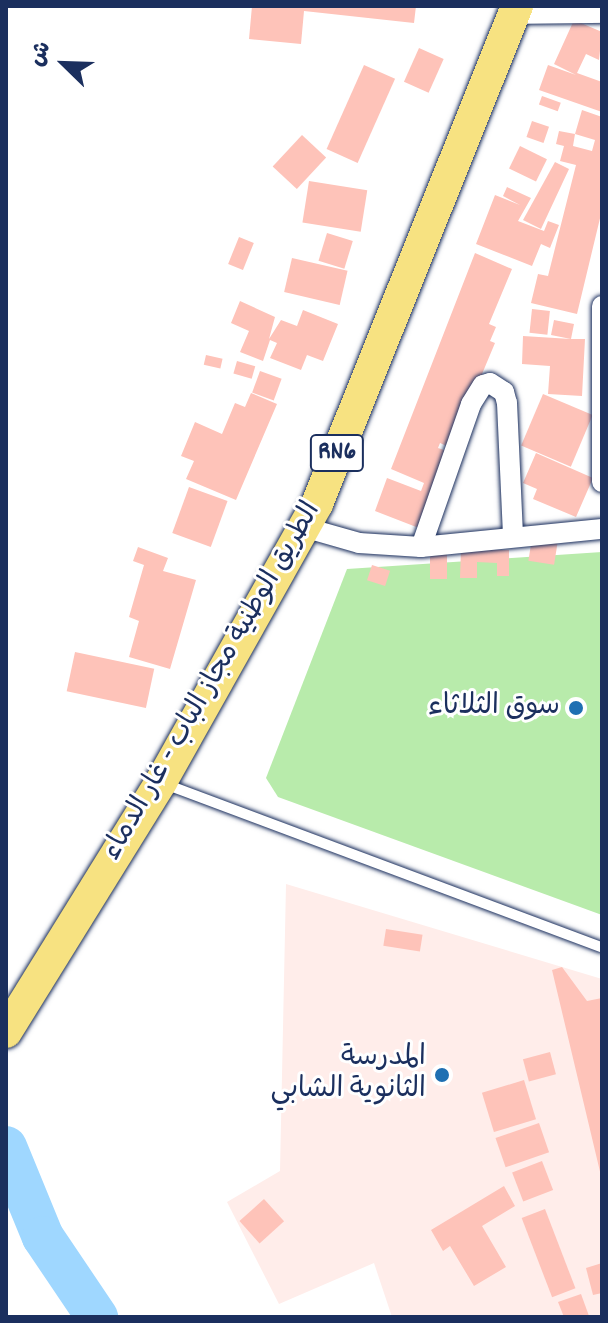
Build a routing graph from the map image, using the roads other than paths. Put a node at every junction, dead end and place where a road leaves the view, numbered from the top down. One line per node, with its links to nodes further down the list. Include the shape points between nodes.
1 (516, 10): 2 (street); 5 (main road, الطريق الوطنية مجاز الباب - غار الدماء / RN6)
2 (602, 13)
3 (602, 306): 4 (street)
4 (602, 482)
5 (303, 527): 8 (street, via 359,543); 9 (main road, الطريق الوطنية مجاز الباب - غار الدماء / RN6)
6 (602, 529): 7 (street)
7 (513, 537): 8 (street); 8 (street, via 507,403 504,392 490,383 471,404)
8 (421, 547)
9 (161, 782): 10 (lane); 11 (main road, الطريق الوطنية مجاز الباب - غار الدماء / RN6)
10 (602, 947)
11 (6, 1032)

